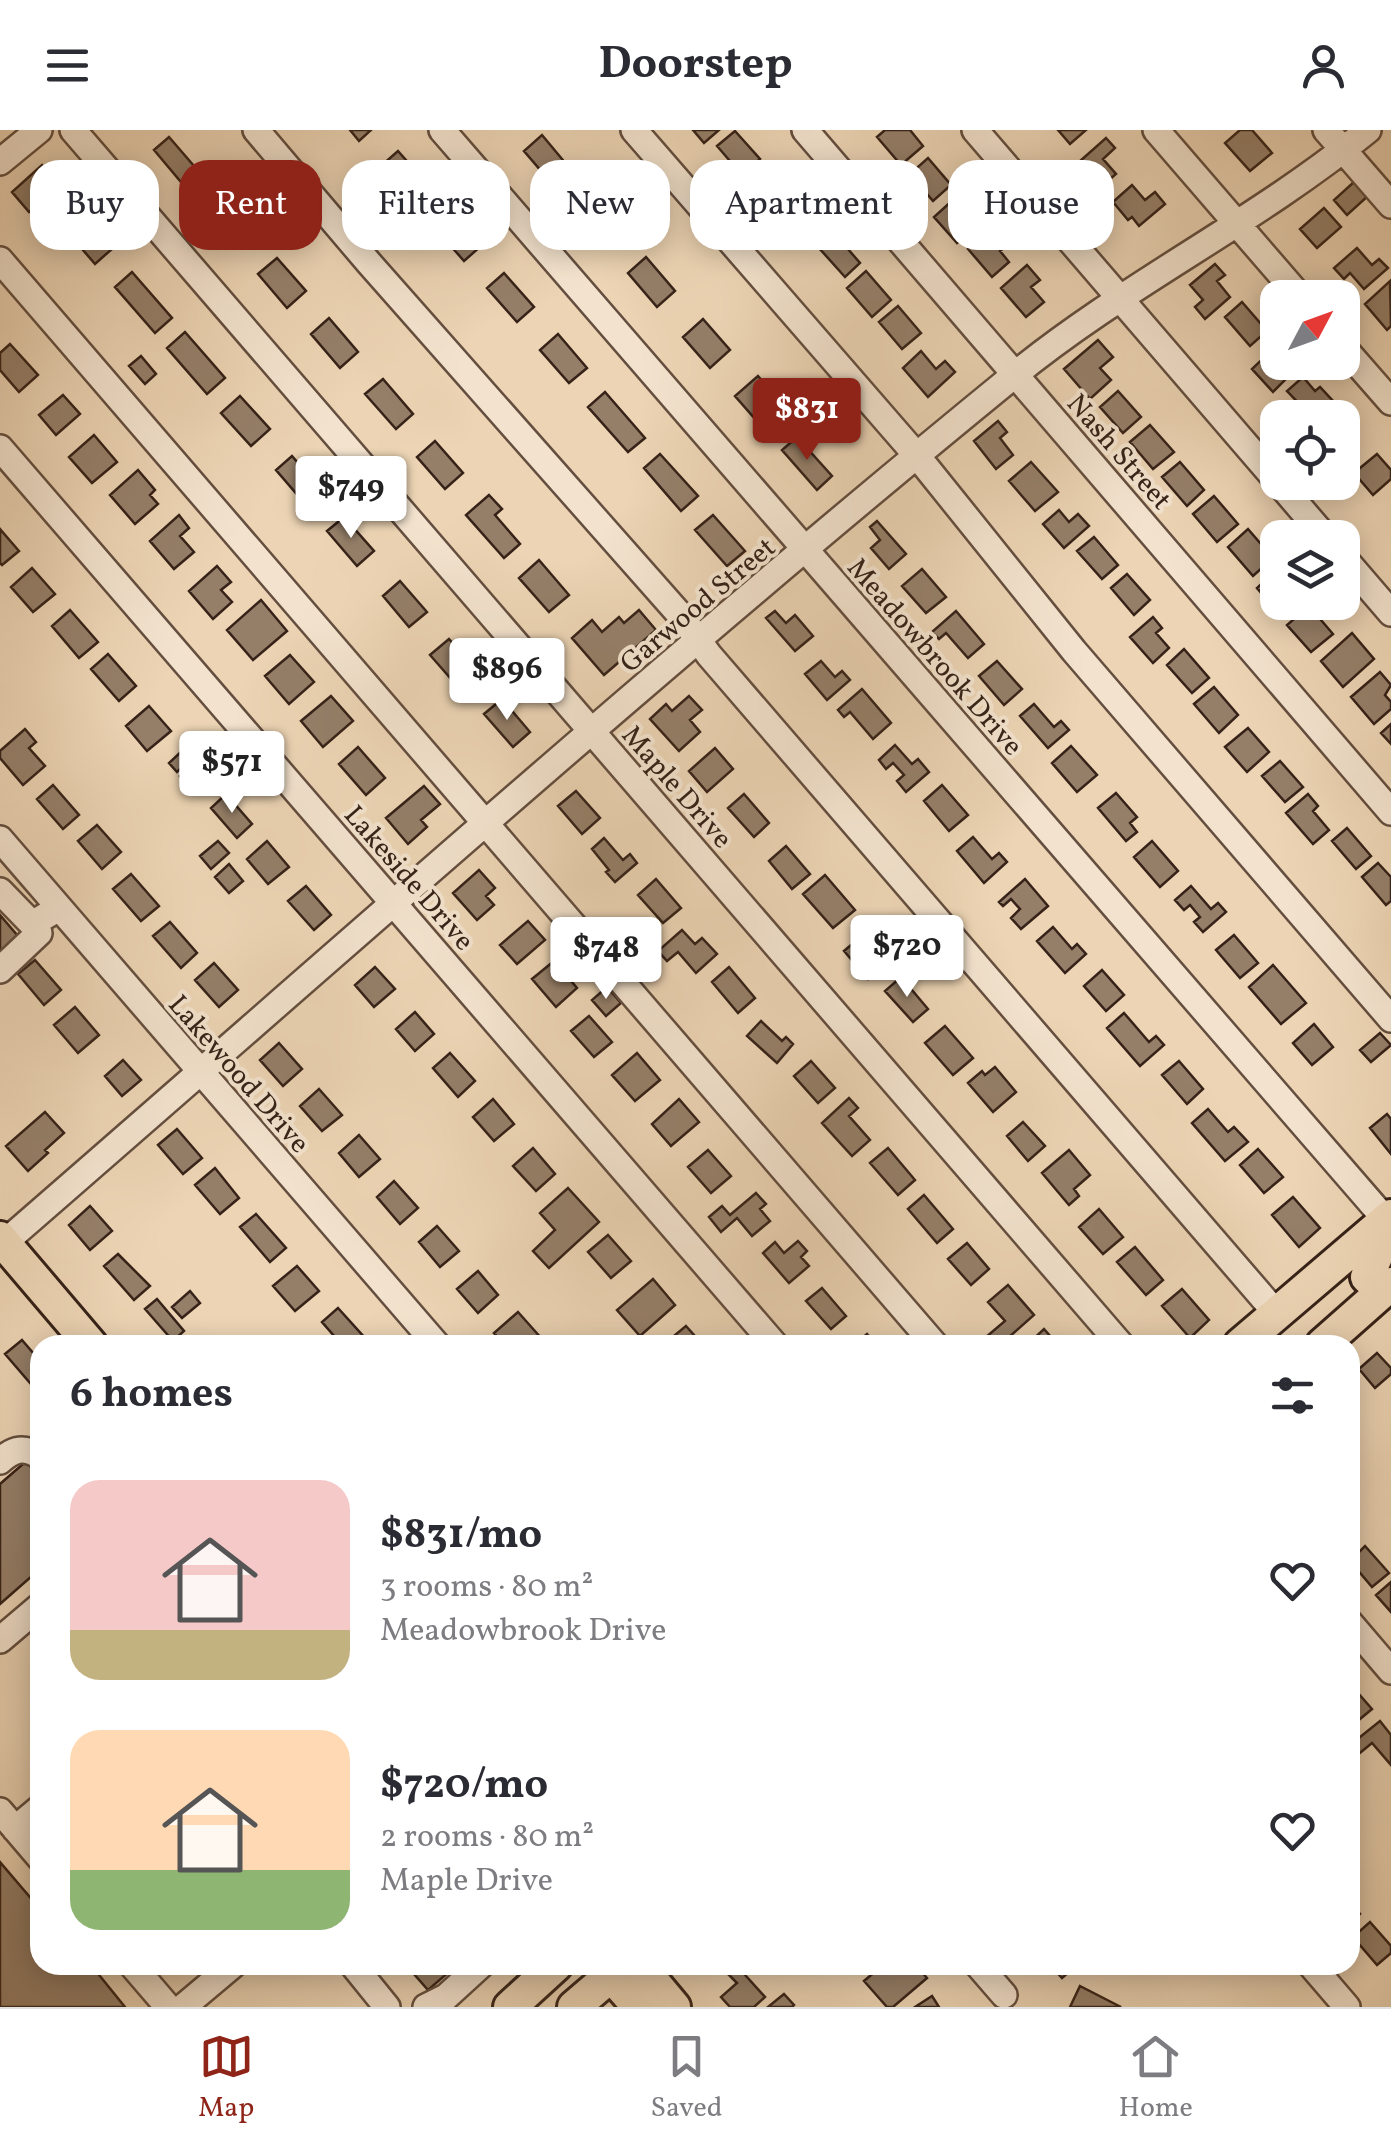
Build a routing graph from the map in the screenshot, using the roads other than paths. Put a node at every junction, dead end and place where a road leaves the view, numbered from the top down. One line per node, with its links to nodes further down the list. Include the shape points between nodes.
1 (39, 130): 12 (street)
2 (73, 130): 30 (street, Maple Drive)
3 (256, 130): 29 (street)
4 (442, 130): 26 (street, Meadowbrook Drive)
5 (634, 130): 22 (street)
6 (805, 130): 19 (street, Nash Street)
7 (975, 130): 17 (street)
8 (1156, 130): 14 (street)
9 (1326, 130): 11 (street)
10 (1368, 130): 11 (street, Garwood Street)
11 (1344, 150): 13 (street); 14 (street, Garwood Street)
12 (0, 162)
13 (1391, 205)
14 (1239, 224): 16 (street); 17 (street, Garwood Street)
15 (0, 260): 32 (street)
16 (1286, 280)
17 (1120, 298): 19 (street, Garwood Street); 23 (street)
18 (1360, 367): 20 (street)
19 (1015, 375): 22 (street, Garwood Street); 31 (street, Nash Street)
20 (1391, 402)
21 (0, 448): 35 (street, Lakeside Drive)
22 (918, 456): 26 (street, Garwood Street); 39 (street, via 1074,650)
23 (1260, 461)
24 (1293, 500): 25 (street)
25 (1311, 520)
26 (806, 551): 29 (street, Garwood Street); 41 (street, Meadowbrook Drive)
27 (1360, 577): 28 (street)
28 (1391, 613)
29 (700, 640): 30 (street, Garwood Street); 45 (street)
30 (591, 732): 32 (street, Garwood Street); 50 (street, Maple Drive)
31 (1391, 812)
32 (485, 824): 35 (street, Garwood Street); 49 (street)
33 (0, 838): 36 (street, Lakewood Drive)
34 (0, 890): 37 (street)
35 (393, 904): 40 (street, Garwood Street); 48 (street, Lakeside Drive)
36 (59, 908): 37 (street); 40 (street, Lakewood Drive)
37 (32, 924): 38 (street, via 39,933)
38 (0, 970)
39 (1391, 1019)
40 (200, 1072): 42 (street, Garwood Street); 47 (street, Lakewood Drive)
41 (1390, 1221): 43 (main road, via 1367,1277); 44 (main road)
42 (2, 1241): 46 (main road)
43 (1389, 1287): 44 (main road, via 1348,1283); 52 (main road)
44 (1304, 1290): 45 (main road)
45 (1277, 1314): 51 (main road)
46 (82, 1335)
47 (428, 1335)
48 (766, 1335)
49 (926, 1335)
50 (1112, 1335)
51 (1252, 1335)
52 (1334, 1335)
53 (30, 1451): 54 (street, via 10,1451)
54 (0, 1460)
55 (30, 1614): 57 (street)
56 (1360, 1635): 58 (street)
57 (0, 1640)
58 (1391, 1671)
59 (8, 1820): 60 (street)
60 (30, 1846)
61 (148, 1975): 72 (street)
62 (221, 1975): 73 (street)
63 (361, 1975): 74 (street)
64 (469, 1975): 75 (street)
65 (545, 1975): 76 (main road)
66 (611, 1975): 77 (main road)
67 (622, 1975): 78 (main road)
68 (629, 1975): 79 (main road)
69 (987, 1975): 71 (street)
70 (1320, 1975): 80 (street)
71 (1004, 1995)
72 (168, 2007)
73 (183, 2007)
74 (387, 2007)
75 (426, 2007)
76 (510, 2007)
77 (574, 2007)
78 (638, 2007)
79 (674, 2007)
80 (1348, 2007)

